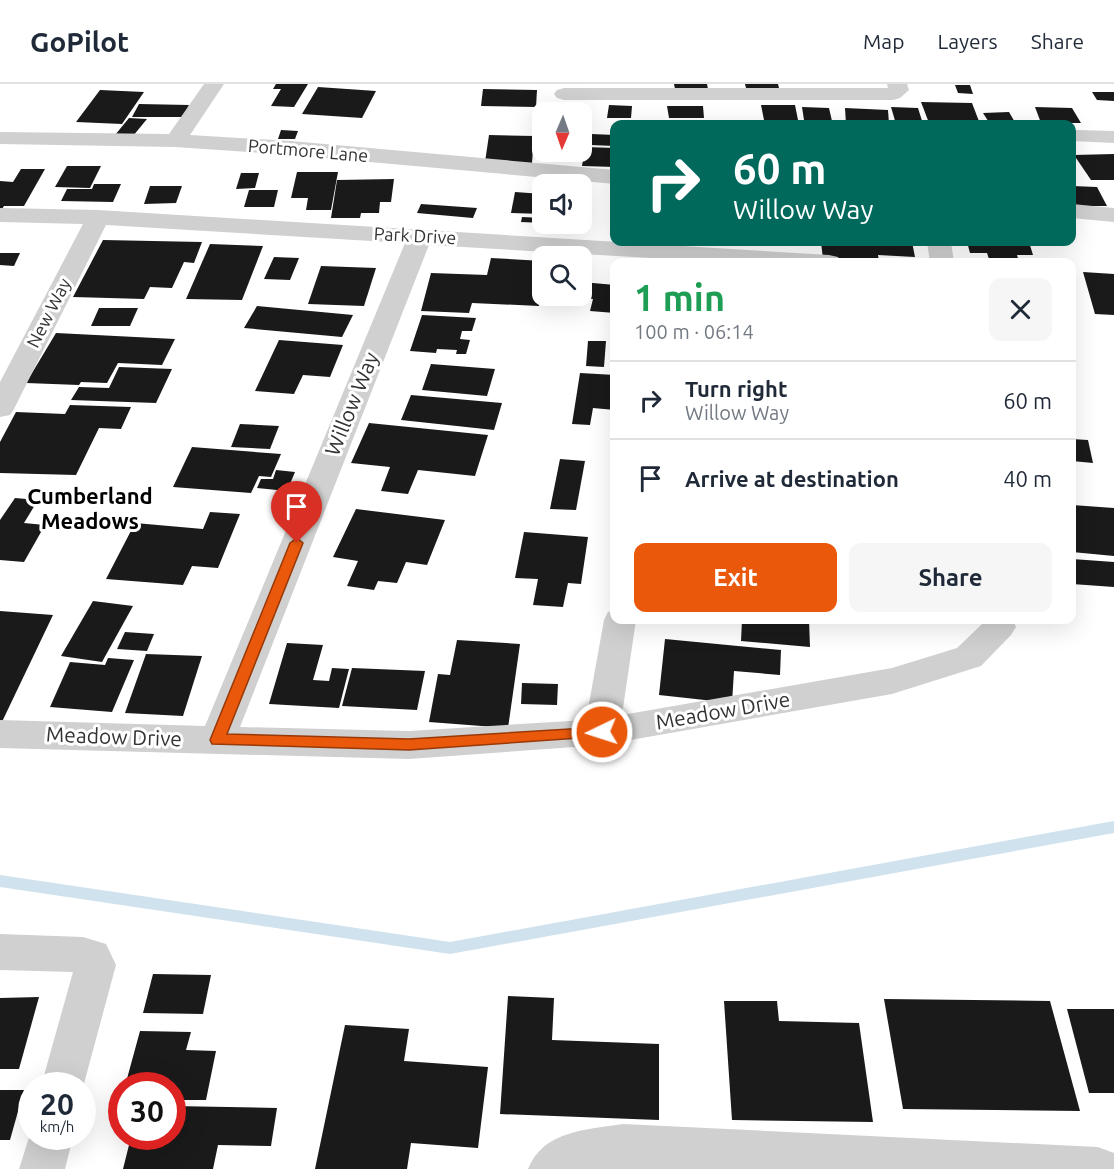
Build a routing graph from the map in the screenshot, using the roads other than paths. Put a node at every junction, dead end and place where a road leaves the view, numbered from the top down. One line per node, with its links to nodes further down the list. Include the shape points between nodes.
1 (214, 84): 8 (street)
2 (897, 84): 3 (street, via 899,90 893,94)
3 (734, 88): 4 (street)
4 (564, 97)
5 (1078, 136): 6 (street)
6 (1114, 137)
7 (0, 138): 8 (street, Portmore Lane)
8 (175, 141): 10 (street, Portmore Lane)
9 (566, 162): 10 (street)
10 (567, 174)
11 (592, 176): 12 (street, Portmore Lane)
12 (610, 177)
13 (1076, 212): 15 (street)
14 (0, 215): 16 (street, Park Drive)
15 (1114, 215)
16 (98, 217): 17 (street, Park Drive); 19 (street, New Way)
17 (420, 236): 18 (street, Park Drive); 24 (street, Willow Way)
18 (678, 258)
19 (0, 409)
20 (619, 624): 22 (street)
21 (997, 624): 22 (street, Meadow Drive, via 969,657 892,681)
22 (602, 732): 24 (street, Meadow Drive, via 409,745)
23 (0, 734): 24 (street, Meadow Drive)
24 (217, 740)
25 (0, 952): 26 (street, via 92,957 96,965)
26 (67, 1072)
27 (47, 1150): 28 (street)
28 (42, 1169)
29 (551, 1169): 30 (street, via 571,1155 623,1146)
30 (1098, 1169)

